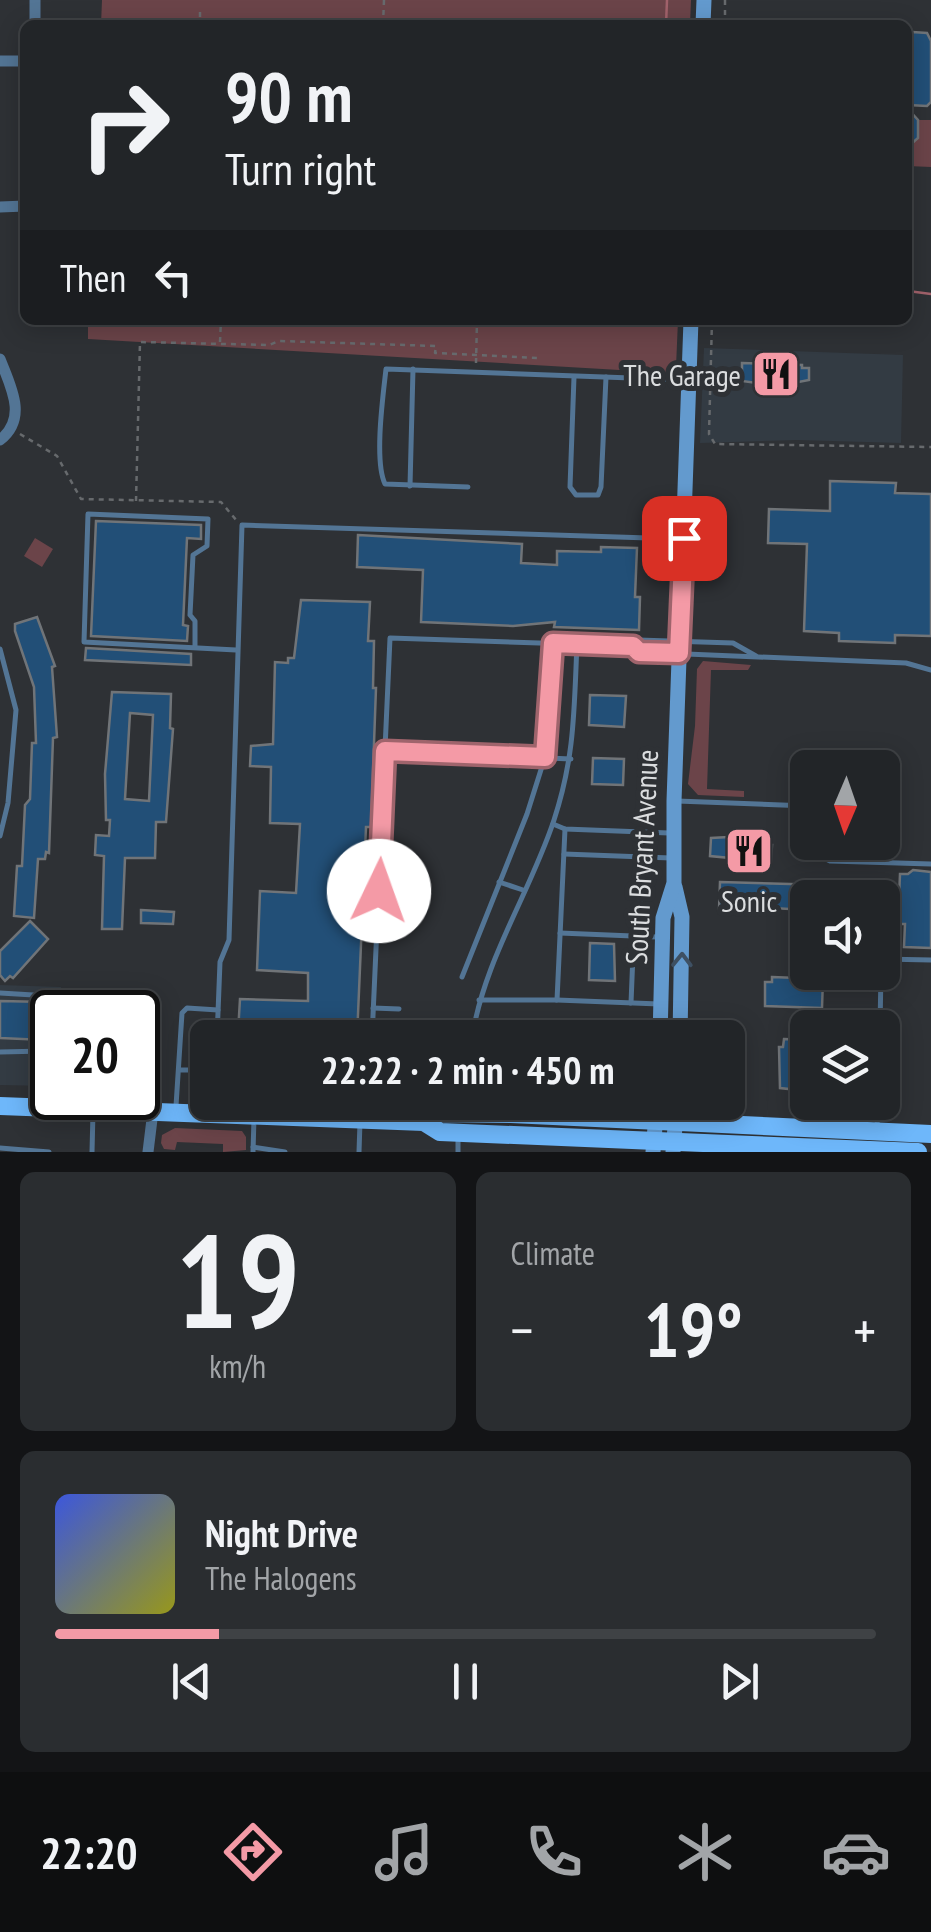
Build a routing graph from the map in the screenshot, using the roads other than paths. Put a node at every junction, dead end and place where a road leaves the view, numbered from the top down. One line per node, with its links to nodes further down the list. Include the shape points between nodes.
1 (692, 325): 6 (main road, South Bryant Avenue)
2 (0, 359): 7 (street, via 16,420)
3 (412, 370): 4 (lane); 8 (lane); 8 (lane, via 386,369 381,450 385,484)
4 (574, 376): 5 (lane); 5 (lane, via 570,487 576,495 598,496)
5 (606, 377): 6 (lane)
6 (688, 380): 10 (main road, South Bryant Avenue)
7 (0, 440)
8 (410, 486): 9 (lane)
9 (468, 487)
10 (684, 538): 15 (main road, South Bryant Avenue); 17 (lane, via 242,526)
11 (553, 643): 12 (lane); 20 (lane, via 390,638); 21 (lane)
12 (577, 644): 13 (lane); 22 (lane)
13 (633, 646): 15 (lane, via 639,652); 15 (lane, via 638,640)
14 (195, 648): 14 (lane, via 84,642 88,514 208,519 207,546 193,555); 17 (lane)
15 (680, 648): 18 (lane); 18 (lane, via 734,644); 23 (main road, South Bryant Avenue)
16 (0, 649): 28 (lane, via 16,710)
17 (236, 650): 51 (lane, via 229,940 220,962)
18 (756, 656): 19 (lane)
19 (931, 670)
20 (385, 751): 21 (lane); 49 (lane)
21 (545, 757): 22 (lane); 34 (lane)
22 (571, 759): 25 (lane)
23 (674, 800): 24 (lane); 27 (main road, South Bryant Avenue)
24 (790, 805)
25 (553, 824): 26 (lane); 36 (lane)
26 (565, 829): 27 (lane); 29 (lane)
27 (674, 834): 31 (main road, South Bryant Avenue)
28 (0, 836)
29 (564, 854): 30 (lane); 37 (lane)
30 (642, 857): 31 (lane); 38 (lane)
31 (674, 858): 35 (main road, South Bryant Avenue)
32 (828, 860): 33 (lane)
33 (931, 864)
34 (499, 882): 36 (lane); 42 (lane)
35 (674, 883): 39 (main road, South Bryant Avenue); 56 (main road, one-way to 35, via 682,917)
36 (523, 890): 45 (lane)
37 (560, 933): 38 (lane); 46 (lane)
38 (638, 936): 39 (lane); 47 (lane)
39 (662, 938): 48 (main road, South Bryant Avenue)
40 (900, 959): 41 (lane)
41 (931, 960)
42 (462, 977)
43 (0, 993): 44 (lane)
44 (30, 995)
45 (480, 1000): 46 (lane); 54 (lane)
46 (557, 1000): 47 (lane)
47 (631, 1003): 48 (lane)
48 (661, 1004): 55 (main road, South Bryant Avenue)
49 (374, 1008): 50 (lane); 53 (lane)
50 (399, 1009)
51 (218, 1010): 52 (lane); 59 (lane, via 182,1013)
52 (218, 1020)
53 (373, 1020)
54 (476, 1020)
55 (661, 1020)
56 (680, 1020)
57 (30, 1051): 58 (lane)
58 (0, 1052)
59 (180, 1070): 60 (lane); 65 (lane)
60 (190, 1070)
61 (0, 1106): 62 (main road)
62 (30, 1107)
63 (190, 1110): 65 (main road)
64 (160, 1111): 65 (main road)
65 (175, 1112)
66 (745, 1118): 77 (main road)
67 (93, 1120): 88 (lane)
68 (153, 1120): 89 (street)
69 (254, 1120): 85 (lane)
70 (365, 1120): 91 (lane)
71 (411, 1120): 76 (main road)
72 (428, 1120): 76 (main road)
73 (655, 1120): 82 (main road)
74 (675, 1120): 83 (main road)
75 (877, 1120): 77 (lane)
76 (424, 1122): 78 (main road, via 440,1132)
77 (877, 1130): 79 (main road)
78 (458, 1132): 81 (main road); 92 (lane)
79 (904, 1132): 80 (main road); 86 (main road)
80 (931, 1134)
81 (563, 1144): 82 (main road)
82 (654, 1146): 83 (main road)
83 (673, 1147): 86 (main road)
84 (0, 1148): 87 (lane)
85 (253, 1150): 90 (lane)
86 (877, 1151): 93 (main road)
87 (49, 1152)
88 (92, 1152)
89 (148, 1152)
90 (285, 1152)
91 (359, 1152)
92 (458, 1152)
93 (918, 1152)

